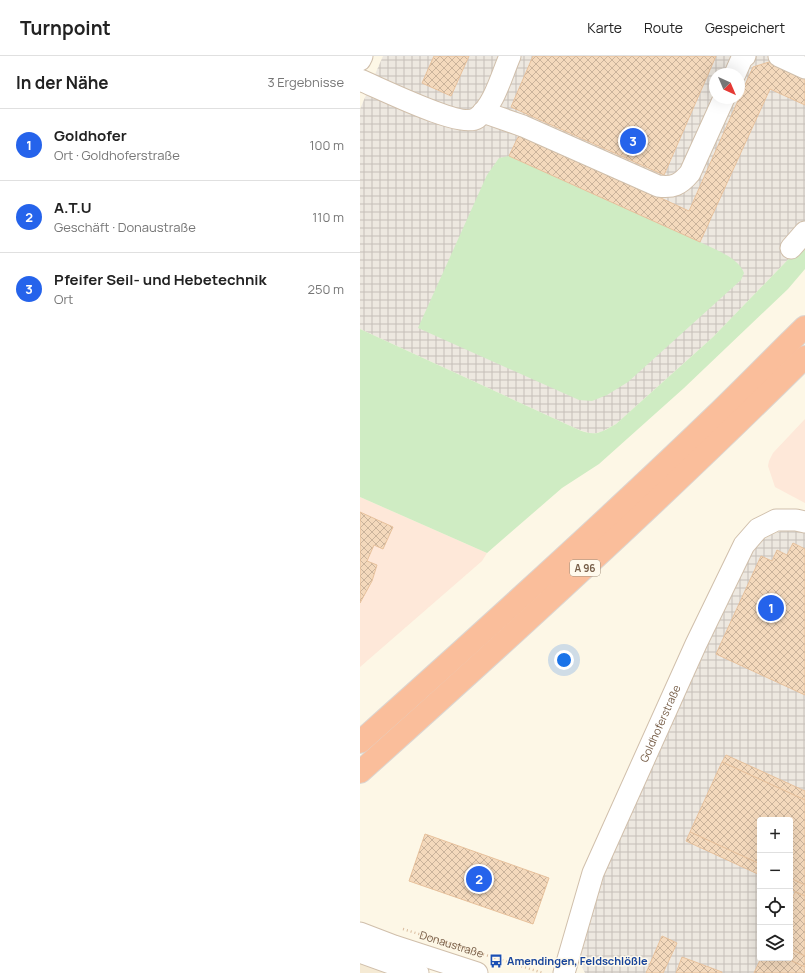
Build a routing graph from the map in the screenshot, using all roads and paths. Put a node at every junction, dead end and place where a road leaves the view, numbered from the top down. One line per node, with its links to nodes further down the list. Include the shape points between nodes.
1 (362, 56): 5 (street)
2 (510, 56): 10 (street, via 490,104)
3 (745, 56): 6 (street)
4 (779, 56): 7 (street)
5 (360, 60)
6 (738, 68)
7 (805, 68)
8 (360, 80): 10 (street, via 441,115 467,121 477,118)
9 (721, 104): 10 (street, via 690,173 682,182 668,187 658,186 523,126)
10 (483, 112)
11 (805, 232): 12 (street)
12 (790, 248)
13 (805, 327): 16 (highway, A 96, via 635,492)
14 (805, 358): 17 (highway, A 96, via 569,583)
15 (805, 522): 24 (street, Goldhoferstraße, via 776,520 758,529 744,545 696,644 593,872)
16 (360, 742)
17 (360, 772)
18 (400, 928): 23 (path, Donaustraße)
19 (360, 933): 22 (street, Donaustraße)
20 (360, 952): 21 (street)
21 (418, 973)
22 (476, 973)
23 (543, 973)
24 (564, 973)

